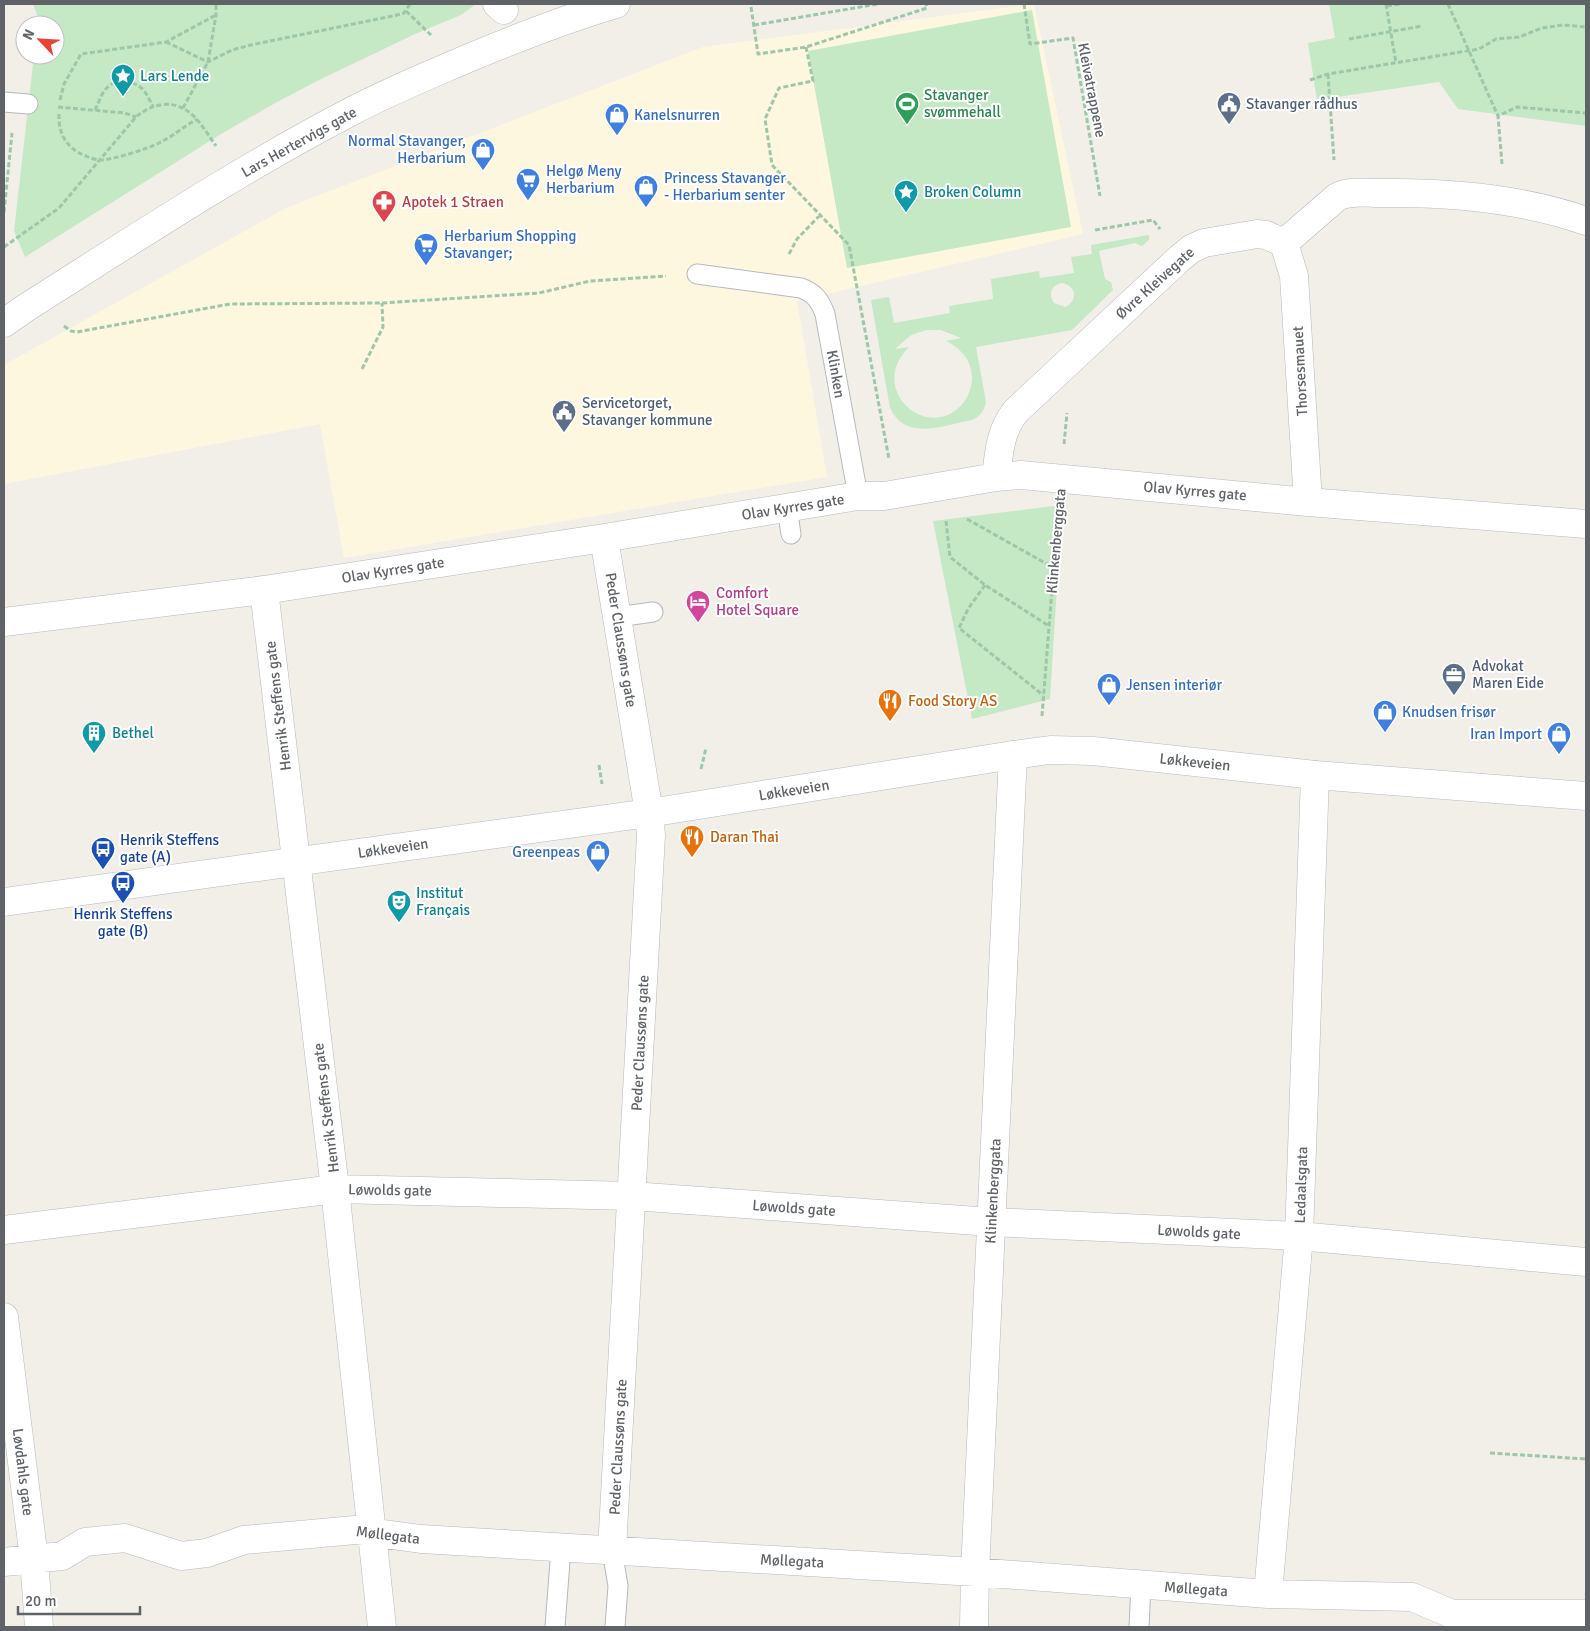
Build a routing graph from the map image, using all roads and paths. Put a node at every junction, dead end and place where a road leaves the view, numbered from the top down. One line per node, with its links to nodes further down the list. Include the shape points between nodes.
1 (216, 4): 12 (path)
2 (410, 4): 11 (path)
3 (616, 4): 52 (street, Lars Hertervigs gate, via 516,38 406,84 355,110 185,207)
4 (878, 4): 13 (path)
5 (926, 4): 20 (path, via 927,8)
6 (1024, 4): 38 (path, Kleivatrappene, via 1030,44 1073,38)
7 (1400, 4): 9 (path)
8 (1448, 4): 21 (path)
9 (1386, 5): 16 (path)
10 (751, 7): 13 (path)
11 (406, 11): 17 (path); 22 (path, via 251,45)
12 (216, 15): 19 (path); 22 (path)
13 (754, 25): 20 (path, via 758,54)
14 (1422, 26): 16 (path)
15 (1586, 27): 21 (path, via 1548,26 1519,37 1496,39)
16 (1391, 31): 18 (path); 23 (path)
17 (433, 37)
18 (1349, 39)
19 (166, 42): 22 (path); 27 (path, via 81,54 64,84)
20 (806, 48): 41 (path, via 813,81 779,88 765,119 772,165)
21 (1469, 51): 23 (path); 32 (path)
22 (208, 62): 29 (path)
23 (1396, 63): 24 (path)
24 (1328, 74): 25 (path); 37 (path)
25 (1310, 80)
26 (16, 103): 27 (path); 40 (path)
27 (60, 107): 30 (path); 36 (path, via 63,138 76,152)
28 (153, 107): 29 (path, via 170,104); 30 (path, via 141,88 121,81 108,86); 33 (path)
29 (183, 108): 34 (path)
30 (95, 110): 33 (path)
31 (1586, 113): 32 (path, via 1517,107)
32 (1498, 116): 39 (path)
33 (136, 117): 36 (path)
34 (197, 119): 35 (path); 36 (path, via 153,146)
35 (217, 147)
36 (99, 160): 46 (path, via 59,208)
37 (1334, 162)
38 (1100, 196)
39 (1505, 200): 43 (street); 45 (street, via 1405,192 1342,194)
40 (4, 212)
41 (821, 214): 49 (path, via 793,245); 57 (path, via 849,245)
42 (1153, 220): 44 (path)
43 (1586, 221)
44 (1095, 230)
45 (1284, 243): 53 (street, Øvre Kleivegate, via 1257,234 1197,245); 60 (street, Thorsesmauet, via 1294,276)
46 (4, 247)
47 (697, 274): 49 (lane, Klinken)
48 (676, 275): 50 (path, via 590,281 539,293)
49 (775, 284): 58 (lane, Klinken, via 810,291 822,305)
50 (382, 303): 51 (path, via 230,304 77,332); 54 (path, via 383,327)
51 (58, 322)
52 (4, 323)
53 (1071, 360): 55 (street, Øvre Kleivegate, via 1011,417 1002,434); 56 (path, Klinkenberggata)
54 (362, 369)
55 (996, 477): 56 (street, Olav Kyrres gate); 59 (street, Olav Kyrres gate)
56 (1061, 478): 60 (street, Olav Kyrres gate); 63 (path, Klinkenberggata)
57 (895, 494): 58 (street, Olav Kyrres gate); 59 (street, Olav Kyrres gate)
58 (858, 496): 62 (street, Olav Kyrres gate, via 789,521)
59 (942, 496): 63 (path); 64 (path, via 950,557)
60 (1308, 502): 61 (street, Olav Kyrres gate)
61 (1586, 524)
62 (604, 538): 65 (street, Olav Kyrres gate); 67 (street, Peder Claussøns gate)
63 (1054, 568): 69 (path, Klinkenberggata)
64 (985, 585): 69 (path); 70 (path, via 959,628)
65 (264, 590): 68 (street, Olav Kyrres gate); 80 (street, Henrik Steffens gate)
66 (653, 612): 67 (lane)
67 (617, 617): 79 (street, Peder Claussøns gate)
68 (4, 622)
69 (1049, 626): 70 (path, Klinkenberggata)
70 (1044, 695): 71 (path, Klinkenberggata)
71 (1041, 721)
72 (706, 748): 74 (path)
73 (1013, 755): 77 (street, Løkkeveien, via 1050,750 1093,752); 79 (street, Løkkeveien); 84 (street, Klinkenberggata)
74 (702, 762)
75 (599, 765): 76 (path)
76 (600, 775)
77 (1315, 775): 78 (street, Løkkeveien); 86 (street, Ledaalsgata)
78 (1586, 796)
79 (649, 813): 80 (street, Løkkeveien); 83 (street, Peder Claussøns gate, via 650,850)
80 (296, 861): 81 (street, Løkkeveien); 82 (street, Henrik Steffens gate)
81 (4, 902)
82 (335, 1189): 83 (street, Løwolds gate); 85 (street, Løwolds gate); 91 (street, Henrik Steffens gate)
83 (632, 1196): 84 (street, Løwolds gate); 93 (street, Peder Claussøns gate)
84 (991, 1222): 86 (street, Løwolds gate); 96 (street, Klinkenberggata)
85 (4, 1230)
86 (1299, 1236): 87 (street, Løwolds gate); 98 (street, Ledaalsgata)
87 (1586, 1262)
88 (4, 1317): 94 (street, Løvdahls gate)
89 (1490, 1453): 90 (path)
90 (1586, 1459)
91 (372, 1533): 92 (street, Møllegata, via 421,1540); 94 (street, Møllegata, via 355,1530 244,1540 207,1553 181,1556 125,1538 84,1542 62,1556); 101 (street, Henrik Steffens gate)
92 (561, 1548): 93 (street, Møllegata); 102 (lane)
93 (612, 1550): 96 (street, Møllegata); 103 (lane, via 618,1586)
94 (34, 1559): 95 (street, Møllegata); 100 (street, Løvdahls gate)
95 (4, 1562)
96 (974, 1572): 97 (street, Møllegata); 104 (street, Klinkenberggata)
97 (1141, 1585): 98 (street, Møllegata); 105 (lane)
98 (1268, 1594): 99 (street, Møllegata, via 1412,1597 1452,1614)
99 (1586, 1614)
100 (40, 1627)
101 (382, 1627)
102 (555, 1627)
103 (614, 1627)
104 (974, 1627)
105 (1139, 1627)

